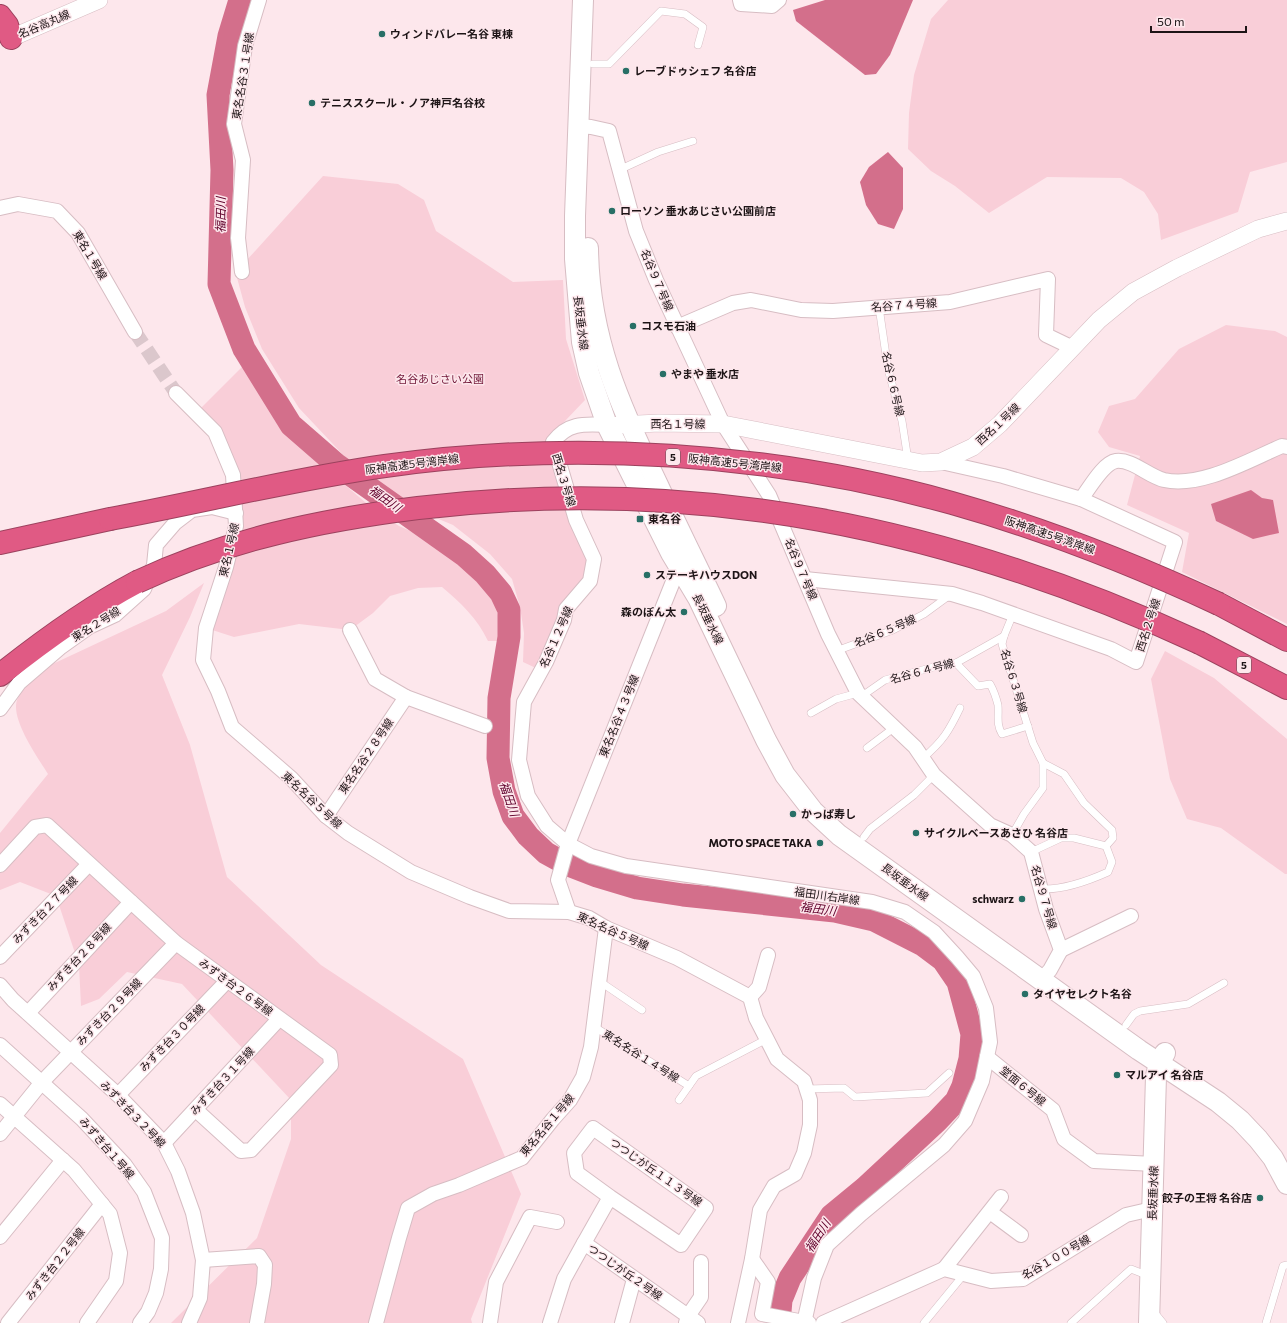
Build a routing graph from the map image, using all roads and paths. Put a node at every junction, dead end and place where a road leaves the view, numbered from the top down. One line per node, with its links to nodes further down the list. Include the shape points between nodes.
1 (99, 0): 8 (street, 名谷高丸線)
2 (259, 0): 16 (street, 東名名谷３１号線, via 245,46 234,124 243,160 238,238)
3 (583, 0): 11 (main road, 長坂垂水線)
4 (596, 0): 10 (main road, 長坂垂水線)
5 (740, 0): 6 (street, via 742,4 772,6)
6 (779, 0)
7 (0, 16): 8 (highway, via 7,25)
8 (6, 34)
9 (698, 45): 10 (lane, via 703,27 684,14 661,11 609,64)
10 (593, 64): 11 (main road, 長坂垂水線)
11 (584, 127): 13 (street, 名谷９７号線, via 609,131); 22 (main road, 長坂垂水線, via 588,258 592,298 607,367); 24 (main road, 長坂垂水線, via 574,216 577,301 589,373)
12 (693, 141): 13 (lane, via 658,152)
13 (621, 169): 18 (street, 名谷９７号線, via 636,231)
14 (0, 208): 19 (street, 東名１号線, via 18,204 57,211 78,233)
15 (1287, 221): 20 (street, 西名１号線, via 1258,230 1133,292 1098,320)
16 (242, 272)
17 (879, 307): 18 (street, 名谷７４号線, via 833,311 801,310 751,300 733,303); 20 (street, 名谷７４号線, via 950,302 1048,279 1046,335); 26 (lane, 名谷６６号線, via 888,369 902,421)
18 (678, 327): 23 (street, 名谷９７号線)
19 (135, 332)
20 (1073, 348): 27 (street, 西名１号線, via 1000,424 973,447)
21 (176, 393): 29 (street, 東名１号線, via 215,432 232,475)
22 (629, 424): 23 (street, 西名１号線); 24 (street, 西名１号線); 32 (main road, 長坂垂水線)
23 (723, 424): 26 (street, 西名１号線); 33 (street, 名谷９７号線, via 770,495)
24 (607, 425): 30 (street, 西名３号線, via 575,426 560,432 553,442); 32 (main road, 長坂垂水線, via 670,553)
25 (1287, 447): 28 (street, via 1282,446 1210,478 1186,482 1163,480 1115,461 1106,466)
26 (908, 461): 27 (street, 西名１号線)
27 (941, 462): 28 (street, 西名２号線, via 1004,476)
28 (1082, 499): 35 (street, 西名２号線, via 1175,542 1136,662 1111,649)
29 (236, 513): 36 (street, 東名１号線, via 236,526 226,567); 48 (street, 東名２号線, via 212,507 192,510 175,523 156,545 154,565 144,589 115,615 89,628 61,647 19,683)
30 (581, 530): 46 (street, 名谷１２号線, via 594,559 590,580 566,609 564,620 546,662)
31 (1, 539): 39 (highway, 阪神高速5号湾岸線 / 5, bridge, via 169,508 319,476 449,459 580,453 710,459 835,477 951,502 1064,538 1172,582)
32 (691, 570): 59 (main road, 長坂垂水線, via 795,767 833,812); 60 (street, 東名名谷４３号線, via 674,579); 74 (main road, 長坂垂水線, via 698,598 766,740 785,775 813,811 839,835)
33 (804, 579): 34 (street, 西名２号線); 40 (street, 名谷９７号線)
34 (952, 594): 35 (street, 西名２号線); 40 (lane, 名谷６５号線, via 924,614 893,630)
35 (1013, 614): 38 (lane, 名谷６３号線)
36 (206, 628): 57 (street, 東名名谷５号線, via 203,660 232,727 291,778)
37 (350, 630): 45 (street, via 375,679)
38 (1004, 636): 41 (lane, 名谷６４号線); 51 (lane, 名谷６３号線, via 1002,644)
39 (1287, 640)
40 (836, 651): 44 (street, 名谷９７号線)
41 (956, 662): 44 (lane, 名谷６４号線, via 885,680); 51 (lane, 名谷６３号線, via 978,686 990,684 996,695 998,726 1002,734)
42 (0, 675): 43 (highway, 5, bridge, via 62,627 112,595 177,564 236,543 329,522 453,504 518,499 645,499 763,510 883,532 940,546 1053,581 1156,622)
43 (1287, 688)
44 (860, 695): 49 (lane, 名谷６４号線, via 836,699); 52 (street, 名谷９７号線)
45 (406, 697): 50 (street); 57 (street, 東名名谷２８号線)
46 (524, 702): 60 (street, 福田川右岸線, via 519,760 528,796 547,826)
47 (960, 708): 54 (lane, via 944,738)
48 (0, 709)
49 (811, 713)
50 (485, 726)
51 (1028, 726): 55 (lane, 名谷６３号線)
52 (895, 727): 53 (lane); 54 (street, 名谷９７号線)
53 (867, 748)
54 (923, 758): 56 (street, 名谷９７号線)
55 (1043, 763): 58 (lane, via 1043,788); 61 (lane, via 1064,774 1084,804 1112,830 1113,838)
56 (934, 774): 58 (street, 名谷９７号線, via 990,825); 59 (lane, via 914,795 870,829)
57 (326, 816): 67 (street, 東名名谷５号線, via 348,833 411,872 470,897 509,911)
58 (1012, 835): 62 (street, 名谷９７号線)
59 (864, 837): 74 (main road, 長坂垂水線)
60 (568, 844): 67 (street, 東名名谷４３号線, via 558,880); 88 (street, 福田川右岸線, via 591,856 626,866 872,902 905,912 934,932 973,976 986,1008 990,1042)
61 (1106, 846): 62 (lane, via 1074,838 1061,838); 65 (lane, via 1112,862 1108,872 1089,881 1050,889)
62 (1031, 852): 65 (street, 名谷９７号線)
63 (89, 864): 64 (street, みずき台２６号線, via 47,825 35,826); 66 (street, みずき台２６号線); 73 (street, みずき台２７号線)
64 (0, 866)
65 (1041, 888): 71 (street, 名谷９７号線)
66 (131, 902): 70 (street, みずき台２６号線); 81 (street, みずき台２８号線)
67 (569, 912): 69 (street, 東名名谷５号線, via 589,918)
68 (1131, 916): 71 (street)
69 (606, 928): 76 (street, 東名名谷１号線); 79 (street, 東名名谷５号線, via 677,958)
70 (176, 943): 75 (street, みずき台２６号線); 87 (street, みずき台２９号線)
71 (1061, 950): 74 (street)
72 (768, 955): 79 (street, via 759,987)
73 (0, 957)
74 (1045, 975): 83 (main road, 長坂垂水線); 89 (main road, 長坂垂水線)
75 (227, 981): 82 (street, みずき台２６号線); 94 (street, みずき台３０号線)
76 (599, 981): 80 (lane); 84 (street, 東名名谷１号線)
77 (1224, 983): 83 (lane, via 1188,1004 1140,1011 1134,1014)
78 (0, 985): 81 (street)
79 (750, 997): 85 (street, via 756,1018)
80 (642, 1010)
81 (28, 1013): 87 (street)
82 (279, 1019): 97 (street, みずき台３１号線); 97 (street, みずき台２６号線, via 330,1055 331,1065 251,1150 242,1152)
83 (1126, 1025): 89 (main road, 長坂垂水線)
84 (593, 1026): 92 (lane, 東名名谷１４号線); 129 (street, 東名名谷１号線, via 591,1047 583,1077 570,1100 522,1158 433,1194 408,1208)
85 (767, 1039): 92 (lane, via 696,1076); 93 (street, via 777,1059 804,1081)
86 (0, 1045): 91 (street, みずき台１号線)
87 (70, 1052): 91 (street, みずき台２９号線); 94 (street, みずき台３２号線)
88 (987, 1057): 103 (street, 堂面６号線, via 1053,1110 1064,1139 1094,1161); 134 (street, 福田川右岸線, via 982,1081 965,1121 944,1145 827,1245 814,1278)
89 (1162, 1057): 101 (main road, 長坂垂水線, via 1227,1092 1267,1130); 103 (main road, 長坂垂水線, via 1156,1076); 104 (main road, 長坂垂水線, via 1240,1120 1273,1158)
90 (949, 1073): 93 (lane, via 927,1093 856,1097 844,1088)
91 (42, 1082): 98 (street, みずき台２９号線); 126 (street, みずき台１号線, via 120,1159 144,1192 162,1238 161,1269 156,1293)
92 (689, 1086): 95 (lane)
93 (807, 1089): 114 (street, via 810,1100 810,1125 804,1153 795,1174 774,1186 760,1210)
94 (118, 1095): 100 (street, みずき台３２号線)
95 (679, 1100)
96 (0, 1104): 98 (street)
97 (196, 1110): 100 (street, みずき台３１号線)
98 (14, 1117): 99 (street, みずき台２９号線); 102 (street)
99 (0, 1134)
100 (164, 1143): 115 (street, みずき台３２号線, via 178,1170 193,1214)
101 (1287, 1156)
102 (63, 1160): 107 (street); 112 (street)
103 (1154, 1164): 108 (main road, 長坂垂水線)
104 (1287, 1184)
105 (610, 1197): 105 (street, つつじが丘１１３号線, via 681,1246 706,1208 593,1128 574,1153 577,1173); 113 (street)
106 (1001, 1197): 109 (street)
107 (102, 1204): 124 (street, みずき台２２号線); 125 (street, via 110,1214 120,1253 116,1281)
108 (1152, 1209): 119 (street, 名谷１００号線, via 1126,1215 1023,1279 991,1281); 120 (main road, 長坂垂水線)
109 (990, 1212): 111 (street); 118 (street)
110 (557, 1222): 130 (street, via 530,1217 496,1282)
111 (1021, 1235)
112 (0, 1237)
113 (584, 1243): 121 (street, つつじが丘２号線); 131 (street, つつじが丘２号線, via 564,1279)
114 (752, 1259): 133 (street); 134 (street, 福田川右岸線, via 768,1282 762,1314)
115 (203, 1260): 127 (street, みずき台３２号線, via 200,1298); 128 (street, via 259,1256 265,1265)
116 (701, 1262): 123 (street, via 701,1297)
117 (1287, 1265): 139 (lane, via 1283,1266)
118 (944, 1269): 119 (street, 名谷１００号線); 135 (street)
119 (965, 1273): 136 (lane)
120 (1151, 1277): 122 (main road, 長坂垂水線); 137 (lane, via 1131,1269)
121 (634, 1279): 123 (street, つつじが丘２号線); 132 (street)
122 (1149, 1314): 138 (lane)
123 (691, 1321)
124 (8, 1323)
125 (88, 1323)
126 (140, 1323)
127 (189, 1323)
128 (257, 1323)
129 (376, 1323)
130 (490, 1323)
131 (550, 1323)
132 (622, 1323)
133 (738, 1323)
134 (806, 1323)
135 (822, 1323)
136 (924, 1323)
137 (1071, 1323)
138 (1163, 1323)
139 (1266, 1323)

